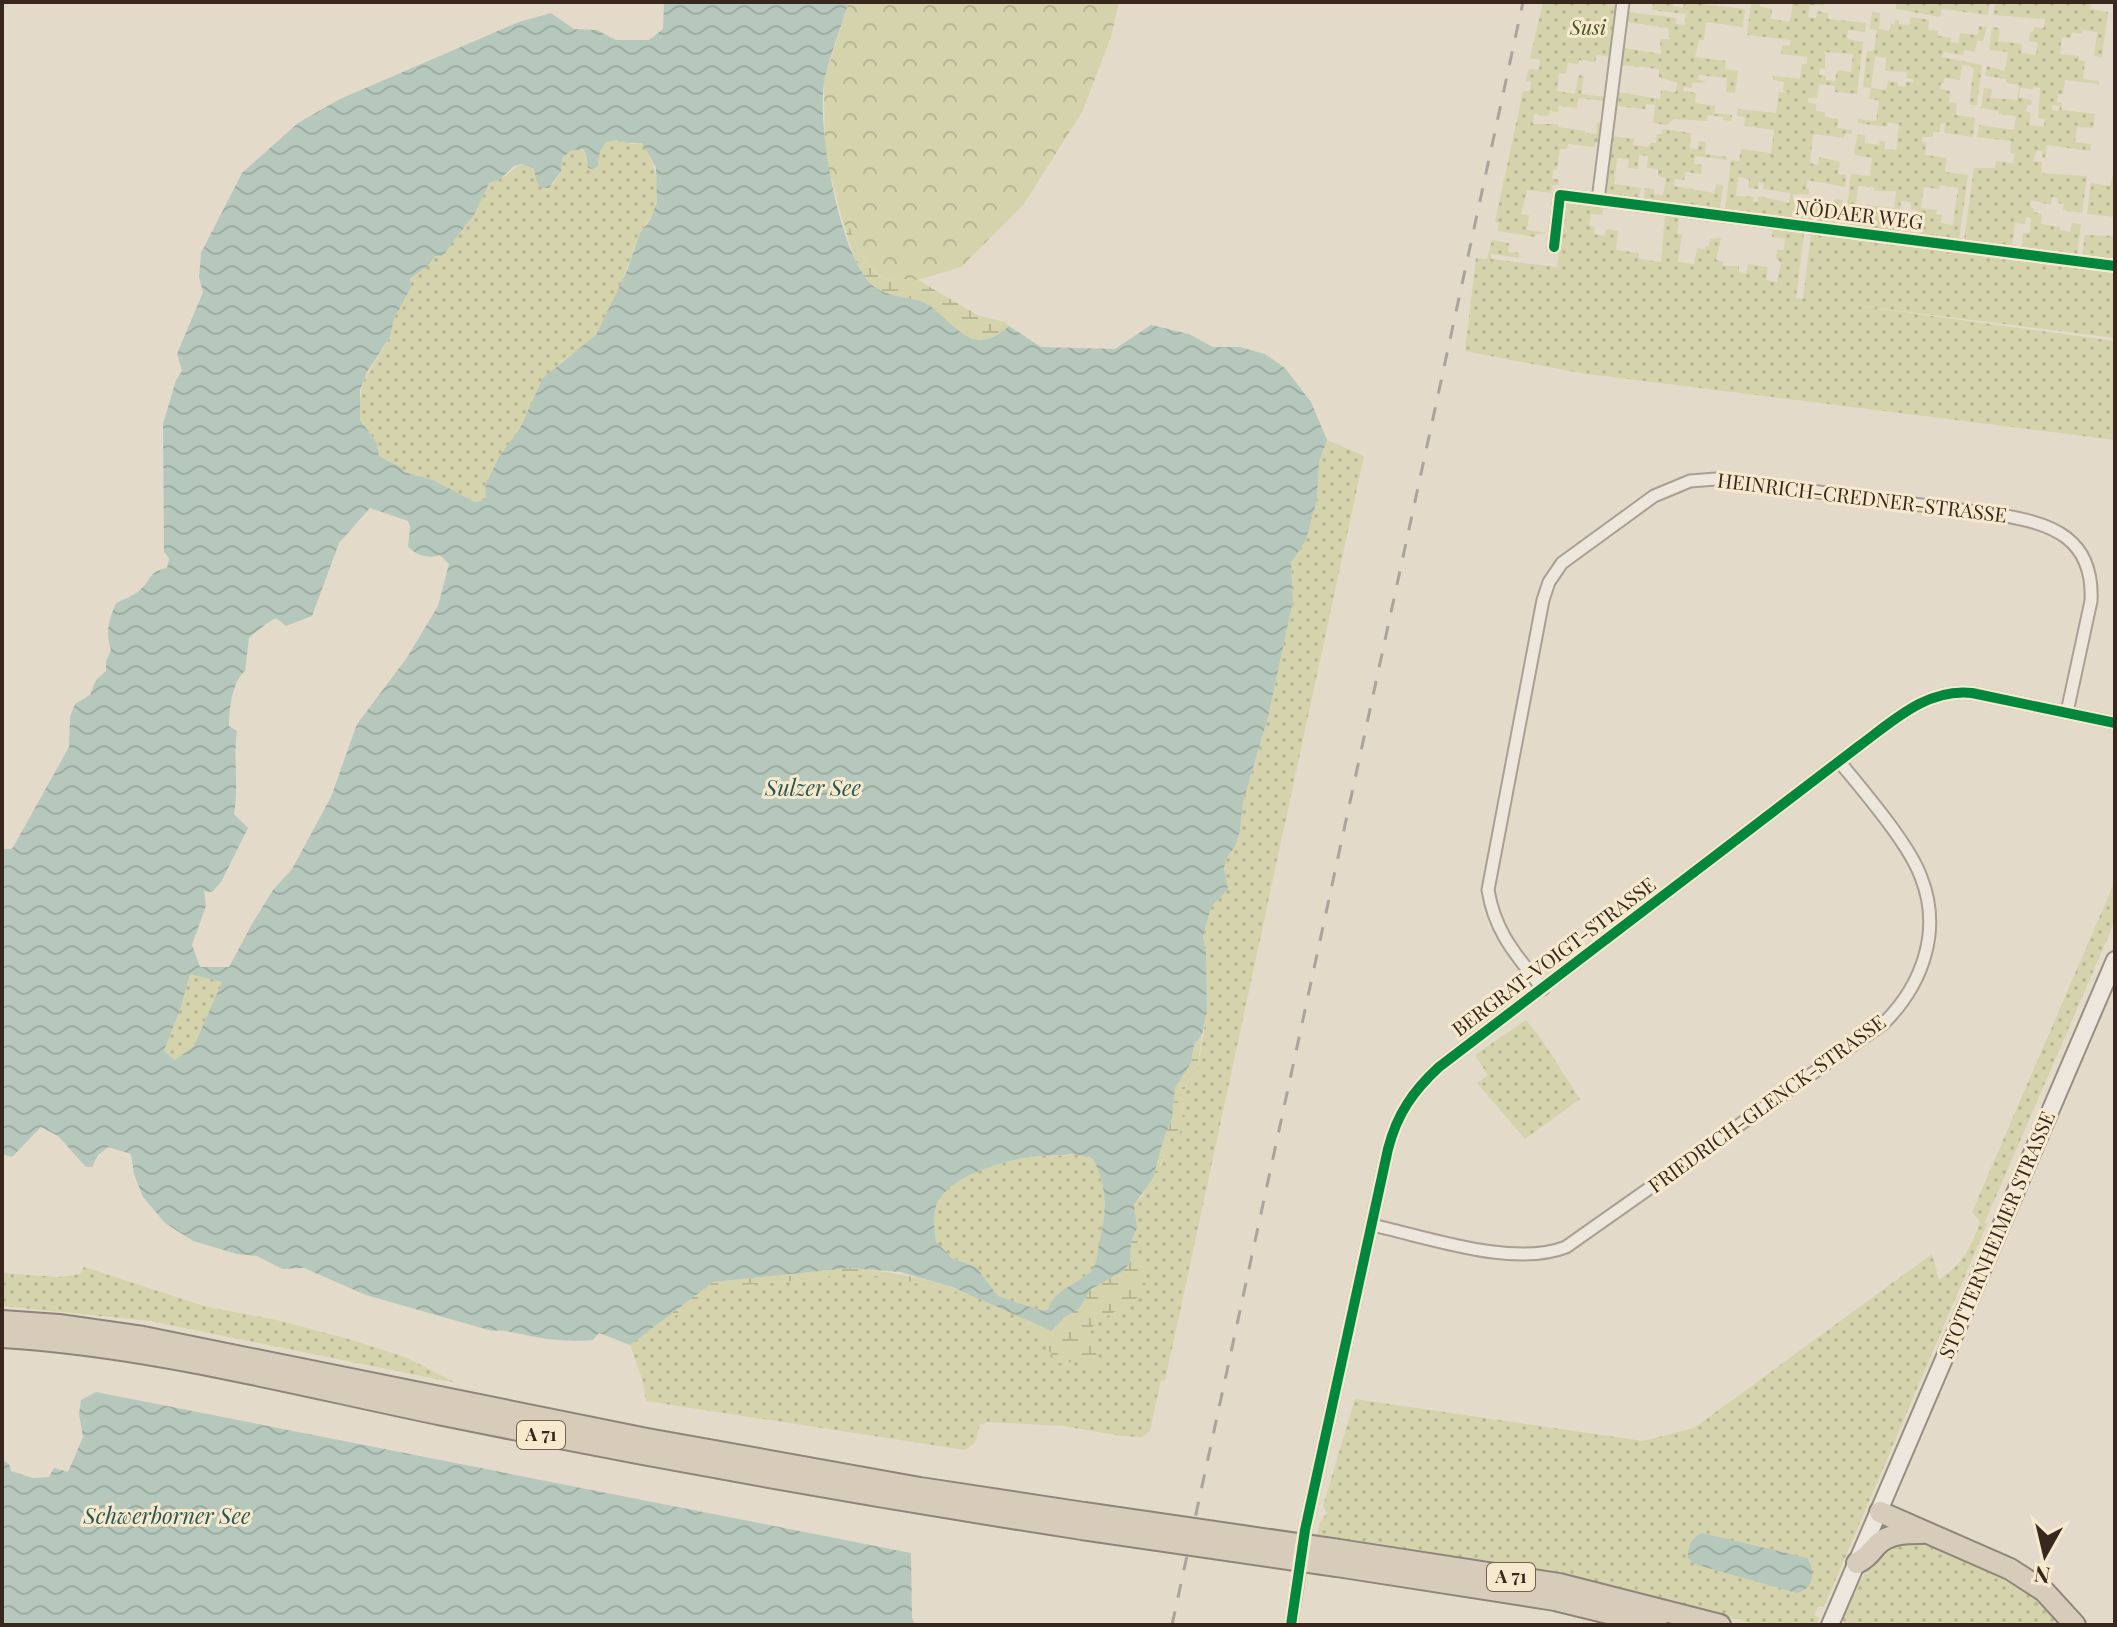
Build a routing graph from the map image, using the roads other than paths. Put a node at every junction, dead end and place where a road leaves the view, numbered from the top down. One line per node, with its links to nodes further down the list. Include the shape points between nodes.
1 (1623, 2): 2 (street)
2 (1598, 200): 3 (street, NÖDAER WEG, via 1560,195); 4 (street, NÖDAER WEG)
3 (1554, 247)
4 (2115, 266)
5 (2067, 712): 6 (street, BERGRAT-VOIGT-STRASSE); 7 (street, BERGRAT-VOIGT-STRASSE, via 1948,692 1915,706); 9 (street, HEINRICH-CREDNER-STRASSE, via 2091,586 2084,558 2051,527 2000,515 1716,479 1690,481 1654,496 1562,563 1543,600 1488,890 1502,937)
6 (2115, 723)
7 (1839, 761): 9 (street, BERGRAT-VOIGT-STRASSE); 10 (street, FRIEDRICH-GLENCK-STRASSE, via 1921,875 1929,908 1924,963 1890,1017 1566,1247 1548,1254 1512,1254)
8 (2115, 960): 13 (main road, STOTTERNHEIMER STRASSE)
9 (1543, 989): 10 (street, BERGRAT-VOIGT-STRASSE, via 1439,1067 1406,1102 1394,1124)
10 (1372, 1225): 15 (street, BERGRAT-VOIGT-STRASSE)
11 (2, 1321): 14 (highway, A 71, via 155,1339)
12 (2, 1337): 14 (highway, A 71, via 166,1357 645,1456 918,1504)
13 (1880, 1512): 16 (highway); 18 (main road, STOTTERNHEIMER STRASSE)
14 (1083, 1521): 17 (highway, A 71, bridge)
15 (1305, 1530)
16 (1926, 1533): 18 (highway, via 1889,1537); 20 (highway, via 2010,1569 2044,1591)
17 (1338, 1558): 22 (highway, A 71); 23 (highway, A 71, via 1559,1584)
18 (1857, 1563): 24 (main road, STOTTERNHEIMER STRASSE)
19 (1299, 1573): 21 (street)
20 (2072, 1623)
21 (1291, 1625)
22 (1657, 1625)
23 (1720, 1625)
24 (1830, 1625)

